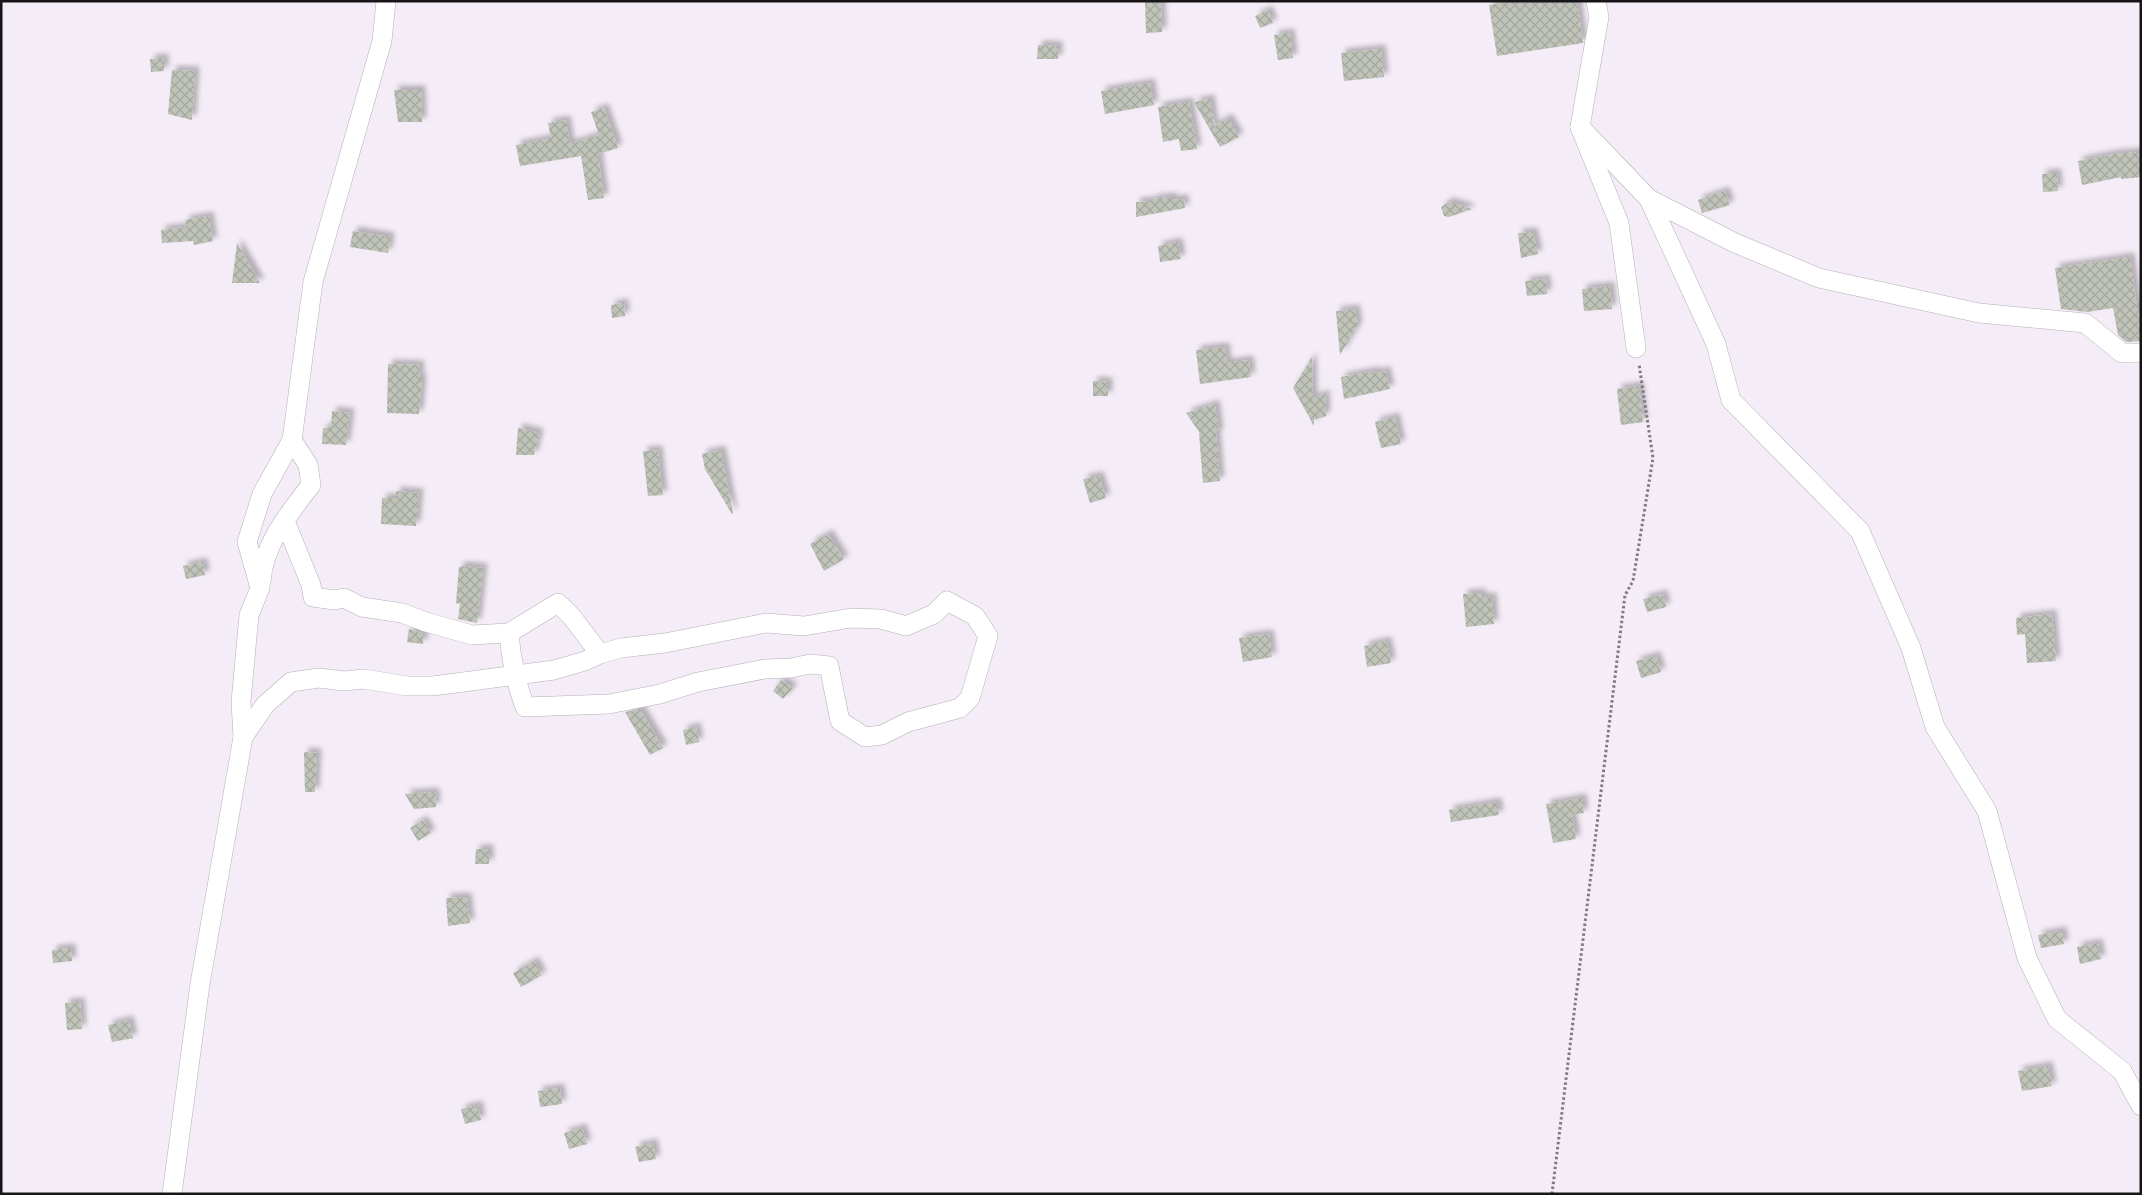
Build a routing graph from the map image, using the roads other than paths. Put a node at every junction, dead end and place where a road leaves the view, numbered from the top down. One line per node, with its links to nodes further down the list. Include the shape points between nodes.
1 (386, 1): 7 (street, via 382,41 313,282)
2 (1596, 1): 3 (street, via 1599,16)
3 (1580, 127): 4 (street); 5 (street, via 1619,223)
4 (1649, 198): 6 (street, via 1735,243 1819,278 1979,313 2084,323 2122,353); 14 (street, via 1716,344 1731,400 1860,531 1910,648 1935,727 1987,811 2027,958 2057,1019 2122,1071)
5 (1636, 348)
6 (2141, 353)
7 (292, 440): 8 (street, via 308,465 311,485); 9 (street, via 262,494 247,542)
8 (285, 521): 9 (street, via 262,565); 10 (street, via 313,597 344,598 362,607 402,613 472,635)
9 (260, 588): 13 (street, via 248,615 241,702)
10 (509, 633): 11 (street, via 558,603); 12 (street)
11 (600, 654): 12 (street, via 554,670); 12 (street, via 766,623 804,626 851,618 881,619 906,626 934,614 947,601 975,616 988,636 970,698 960,708 908,722 882,735 865,737 840,720 829,666 810,664 765,669 610,704 525,707)
12 (516, 674): 13 (street, via 433,686 407,686 364,679 319,678 291,682 265,705)
13 (243, 737): 15 (street, via 200,984)
14 (2141, 1106)
15 (172, 1194)

